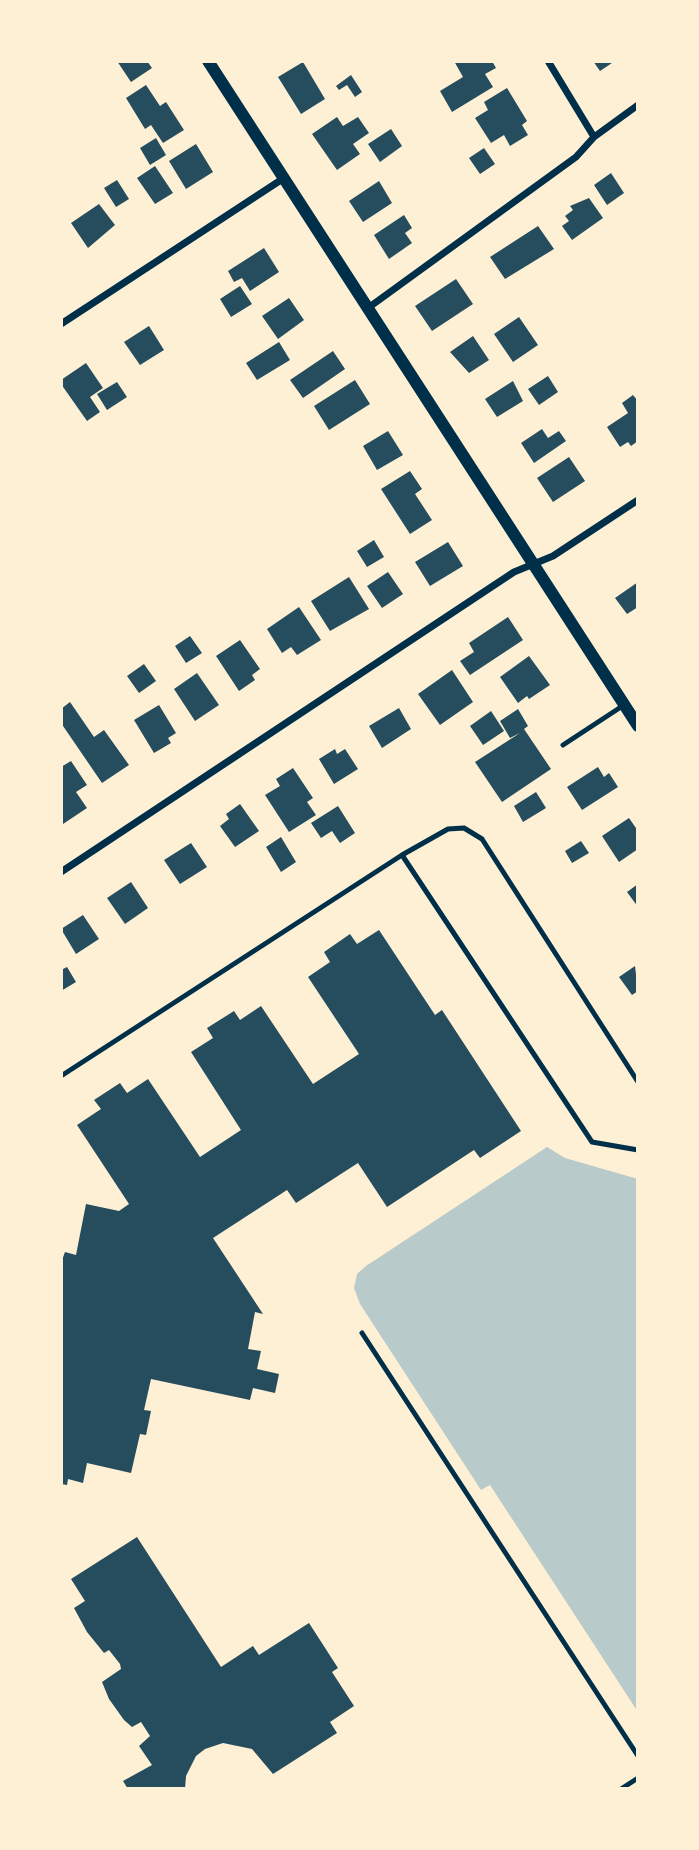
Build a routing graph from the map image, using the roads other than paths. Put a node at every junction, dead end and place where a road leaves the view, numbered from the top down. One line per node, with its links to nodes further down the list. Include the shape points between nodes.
1 (208, 61): 5 (street)
2 (548, 61): 4 (street)
3 (638, 105): 4 (street)
4 (594, 137): 6 (street, via 576,157)
5 (284, 178): 6 (street); 7 (street)
6 (368, 308): 9 (street)
7 (61, 324)
8 (638, 500): 9 (street, via 553,556)
9 (533, 564): 10 (street); 14 (street, via 514,572)
10 (624, 705): 11 (street); 12 (lane)
11 (638, 726)
12 (564, 745)
13 (402, 855): 15 (lane); 16 (lane, via 448,829 464,828 482,839); 17 (lane, via 592,1142)
14 (61, 872)
15 (61, 1076)
16 (638, 1082)
17 (638, 1150)
18 (362, 1333): 19 (lane)
19 (638, 1756)
20 (638, 1778): 21 (lane)
21 (621, 1789)

